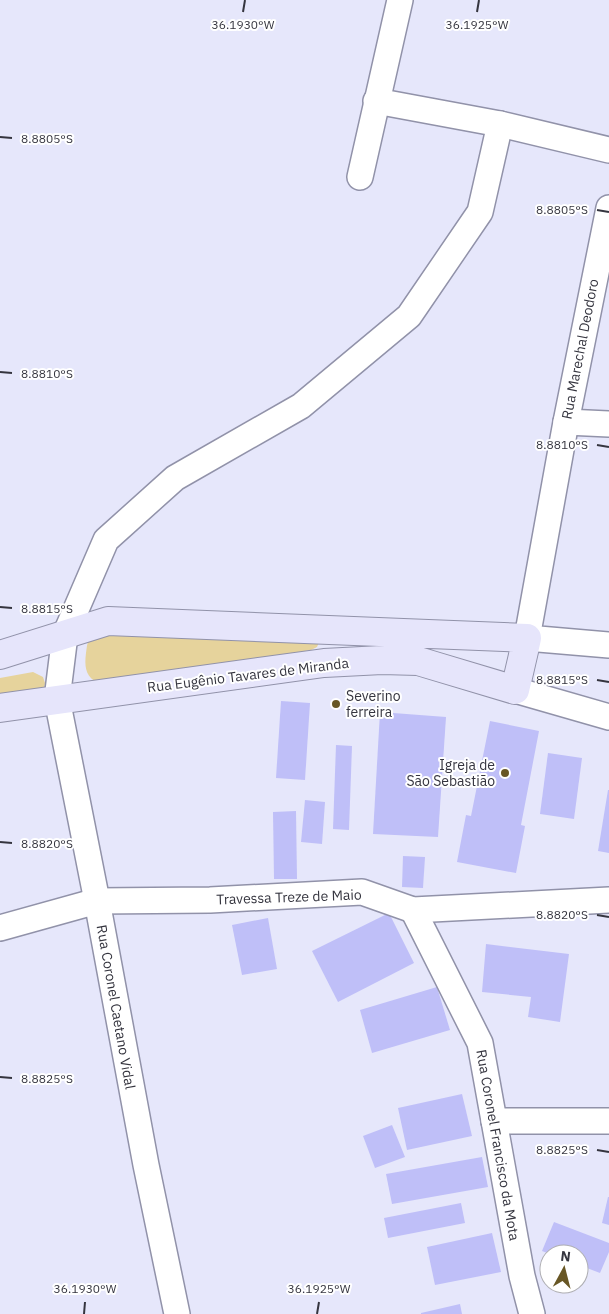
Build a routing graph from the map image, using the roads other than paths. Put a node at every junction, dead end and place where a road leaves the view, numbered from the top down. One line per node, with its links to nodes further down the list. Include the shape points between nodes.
1 (400, 0): 2 (street)
2 (376, 101): 3 (street); 5 (street)
3 (500, 124): 4 (street); 10 (street, Rua Coronel Caetano Vidal, via 480,212 409,316 301,406 175,478 106,540)
4 (609, 150)
5 (360, 177)
6 (609, 208): 7 (street, Rua Marechal Deodoro)
7 (566, 422): 8 (street); 11 (street, Rua Marechal Deodoro)
8 (609, 424)
9 (385, 632): 10 (street, via 108,621); 11 (street); 14 (street)
10 (65, 634): 13 (street); 16 (street, Rua Coronel Caetano Vidal)
11 (527, 638): 12 (street); 15 (street)
12 (609, 645)
13 (0, 656)
14 (382, 660): 15 (street, Rua Eugênio Tavares de Miranda, via 418,662); 16 (street, Rua Eugênio Tavares de Miranda, via 324,663)
15 (515, 690): 18 (street, Rua Eugênio Tavares de Miranda)
16 (57, 699): 17 (street, Rua Eugênio Tavares de Miranda); 20 (street, Rua Coronel Caetano Vidal)
17 (0, 708)
18 (609, 717)
19 (609, 900): 21 (street, Travessa Treze de Maio)
20 (97, 901): 21 (street, Travessa Treze de Maio, via 210,900 362,892); 22 (street, Travessa Treze de Maio); 26 (street, Rua Coronel Caetano Vidal)
21 (413, 910): 23 (street, Rua Coronel Francisco da Mota, via 480,1043)
22 (0, 928)
23 (494, 1121): 24 (street); 25 (street, Rua Coronel Francisco da Mota)
24 (609, 1121)
25 (522, 1276): 27 (street, Rua Coronel Francisco da Mota); 28 (street, Rua Coronel Francisco da Mota)
26 (177, 1314)
27 (518, 1314)
28 (532, 1314)

